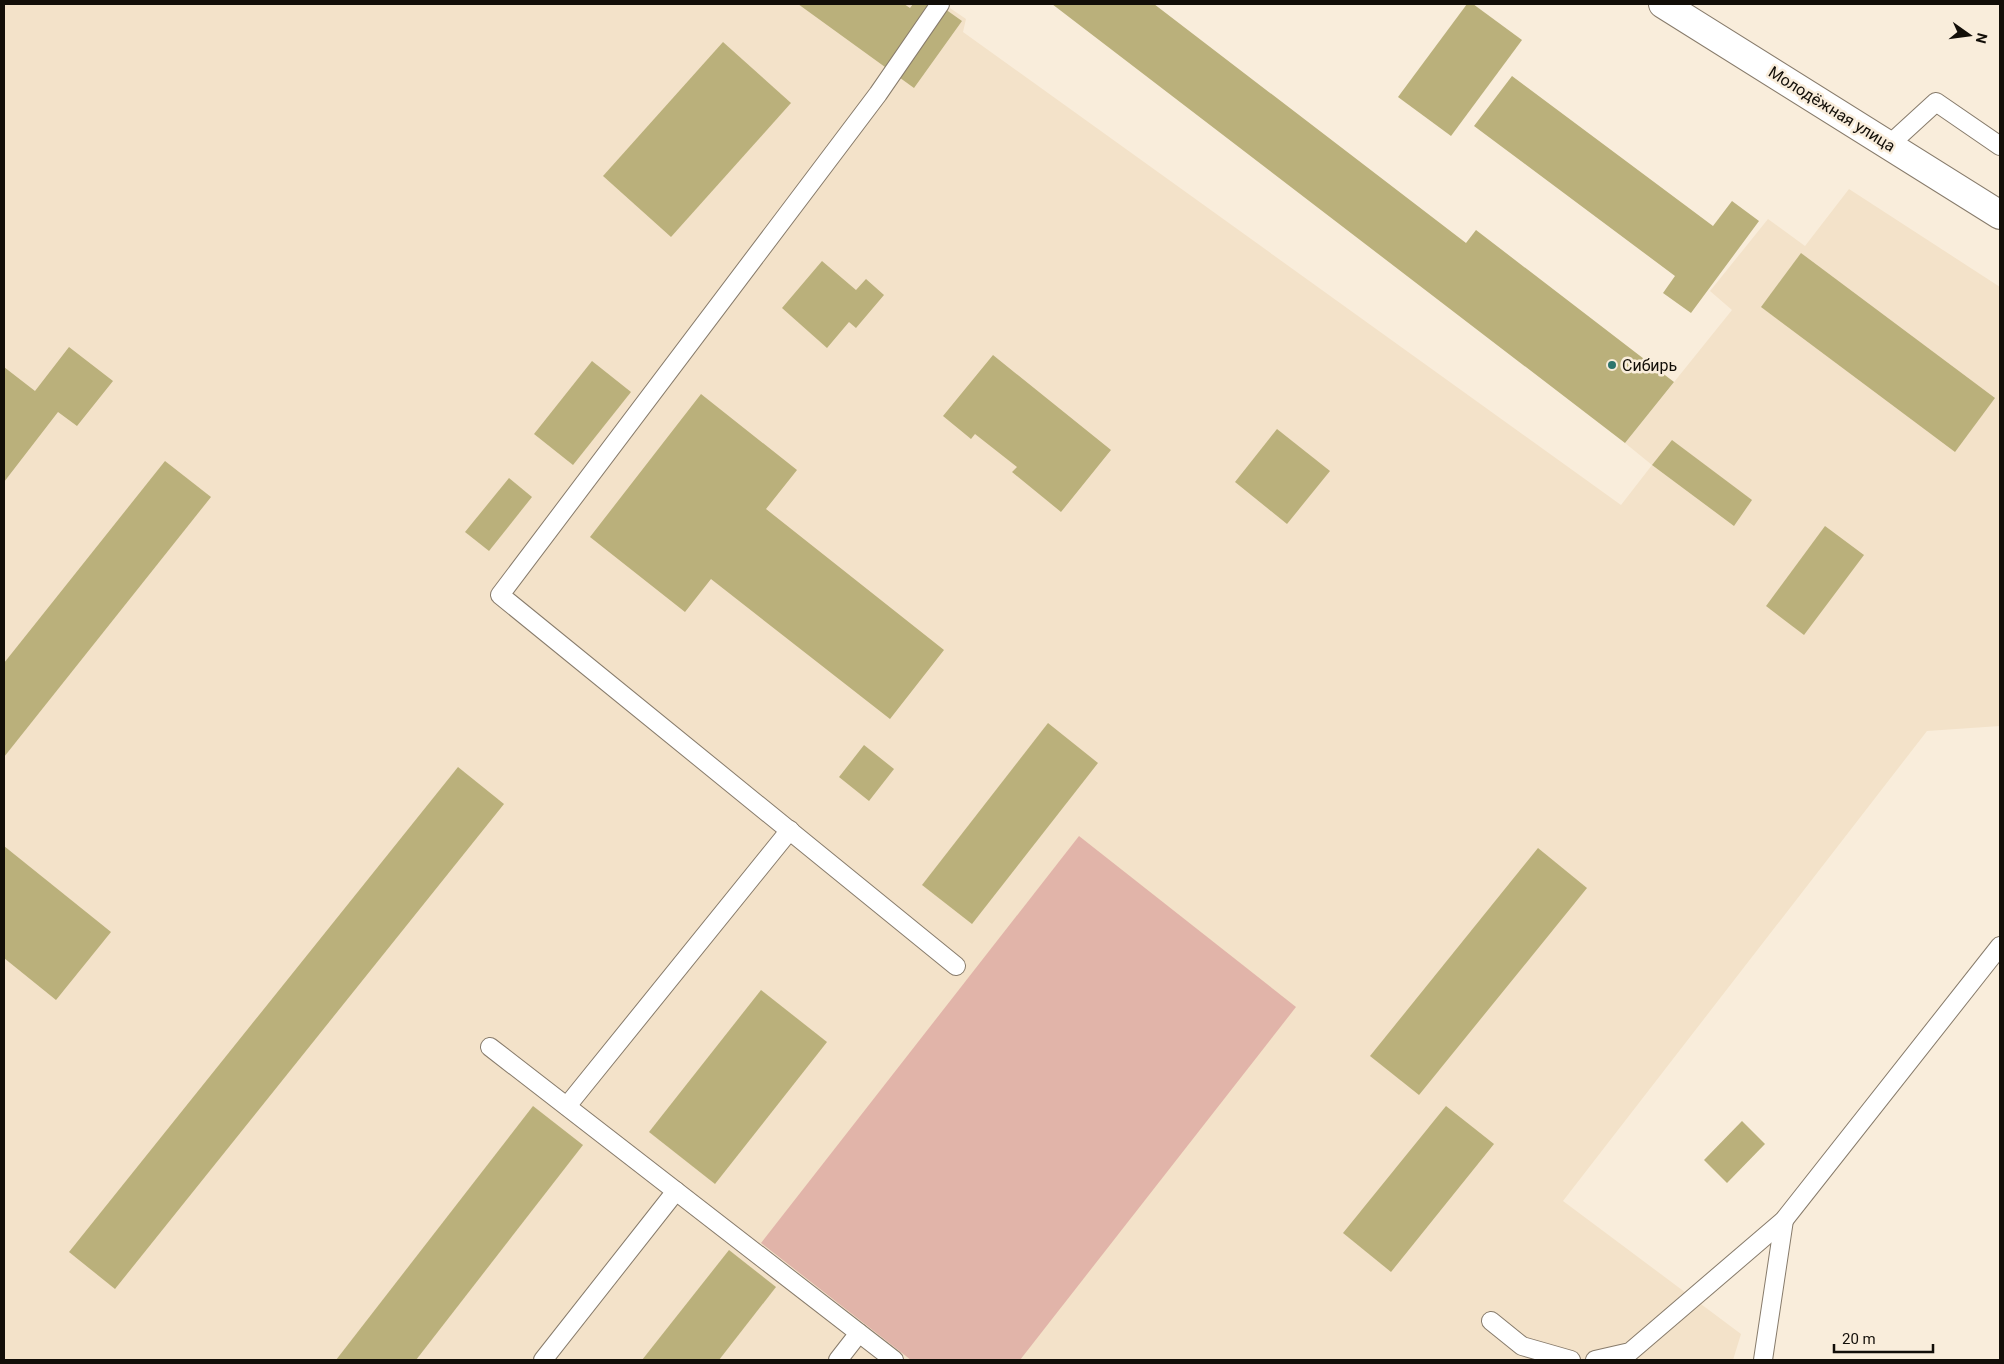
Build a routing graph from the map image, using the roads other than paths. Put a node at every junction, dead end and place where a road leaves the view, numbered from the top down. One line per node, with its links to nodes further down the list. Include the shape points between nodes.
1 (940, 4): 6 (lane, via 878,94 500,595)
2 (1663, 4): 3 (street, Молодёжная улица)
3 (1889, 145): 4 (lane, via 1936,102); 5 (street, Молодёжная улица)
4 (2000, 146)
5 (2000, 214)
6 (790, 830): 8 (lane); 10 (lane)
7 (2000, 946): 12 (lane)
8 (956, 966)
9 (490, 1047): 10 (lane)
10 (567, 1106): 11 (lane)
11 (676, 1191): 14 (lane); 15 (lane)
12 (1784, 1220): 19 (lane, via 1630,1352); 20 (lane)
13 (1492, 1321): 18 (lane, via 1522,1346)
14 (859, 1333): 16 (lane); 17 (lane)
15 (543, 1360)
16 (838, 1360)
17 (894, 1360)
18 (1571, 1360)
19 (1595, 1360)
20 (1763, 1360)

